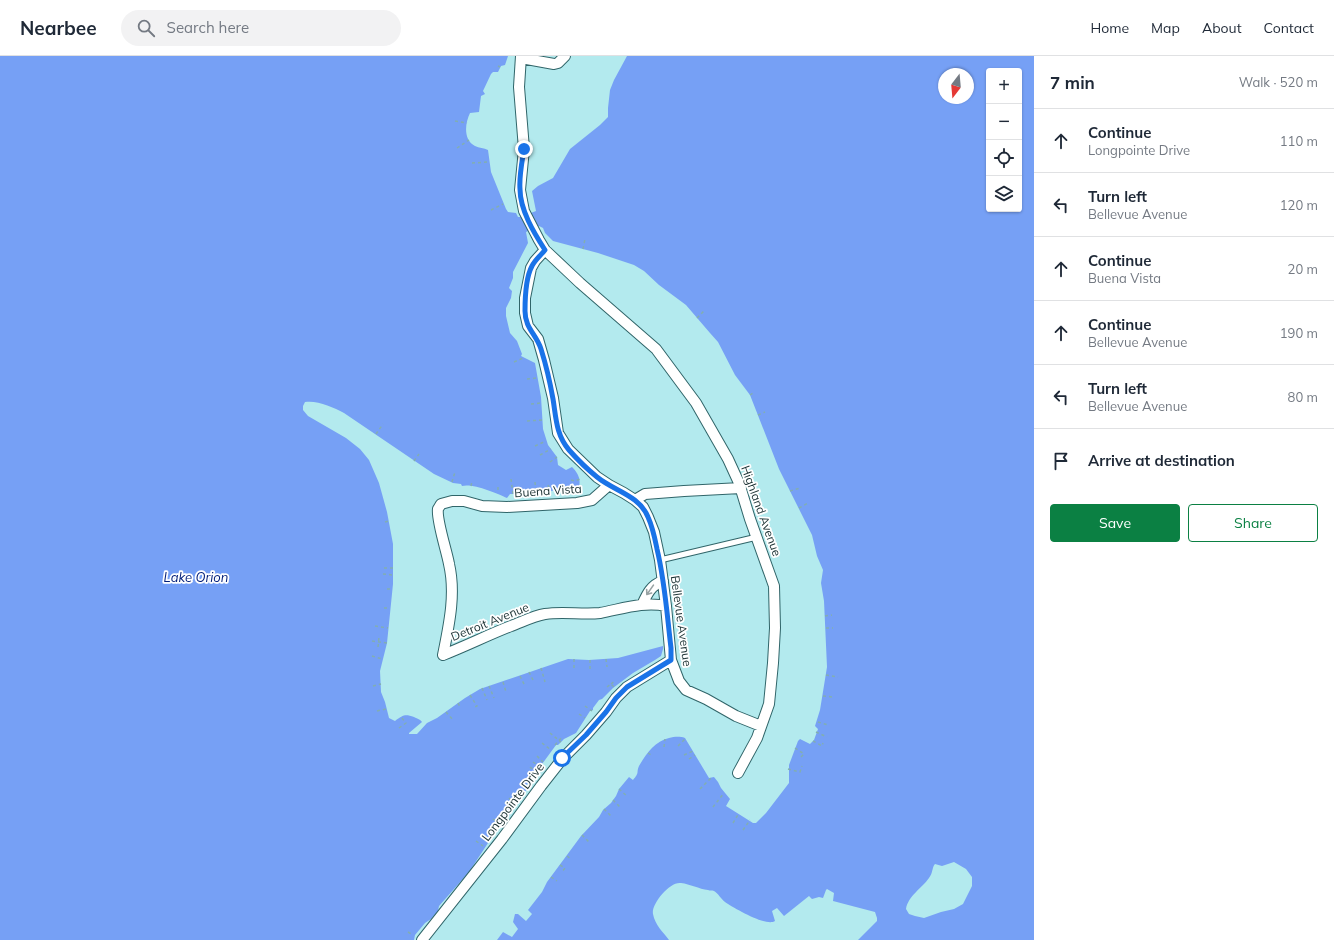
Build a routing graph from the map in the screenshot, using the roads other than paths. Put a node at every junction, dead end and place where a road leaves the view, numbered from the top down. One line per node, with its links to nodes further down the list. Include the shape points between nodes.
1 (565, 56): 2 (street, via 554,64)
2 (521, 57): 3 (street, via 519,97 524,149 520,190 524,211)
3 (545, 250): 4 (street, via 531,268 525,298 528,326 538,339 544,360 558,433 568,449); 5 (street, Highland Avenue, via 656,349 696,403)
4 (609, 485): 6 (street); 12 (street, Buena Vista, via 592,500 578,503 507,507 482,506 464,501 441,504 439,522 452,573 452,603)
5 (741, 488): 6 (street, via 645,494); 7 (street, Highland Avenue)
6 (635, 500): 8 (street, Bellevue Avenue, via 643,507 648,517)
7 (757, 537): 8 (lane); 14 (street, Highland Avenue, via 774,586 775,602 772,684 769,704)
8 (660, 560): 9 (street, Bellevue Avenue)
9 (663, 581): 10 (street, one-way to 10, via 655,583); 11 (street, Bellevue Avenue)
10 (642, 605): 11 (street, Detroit Avenue); 12 (street, Detroit Avenue, via 593,614 544,614)
11 (666, 606): 13 (street, Bellevue Avenue)
12 (443, 655)
13 (671, 660): 14 (street, Bellevue Avenue, via 678,681 686,690); 16 (street, Longpointe Drive, via 627,687 616,698 586,735 562,758 502,839)
14 (761, 726): 15 (street, Highland Avenue)
15 (738, 773)
16 (418, 938)

